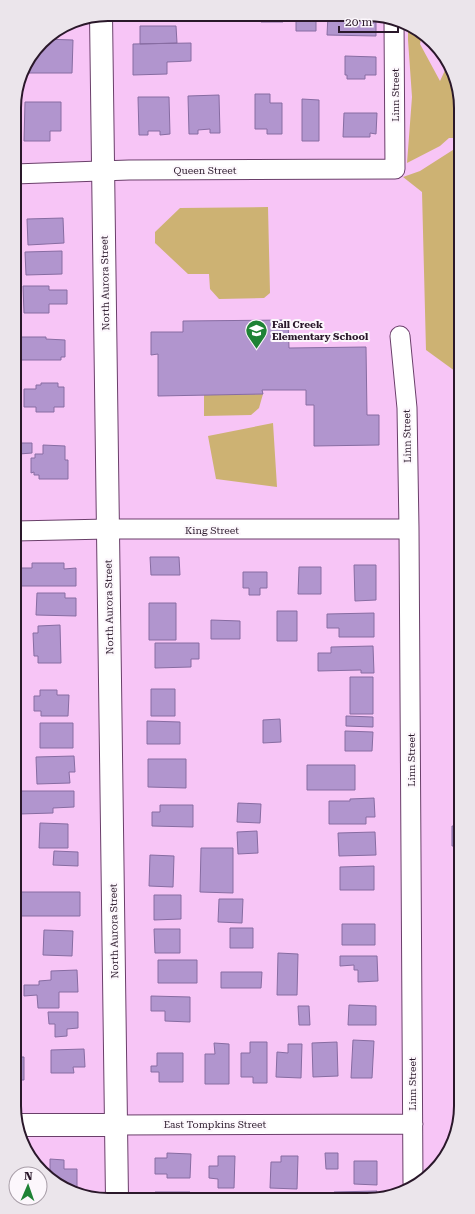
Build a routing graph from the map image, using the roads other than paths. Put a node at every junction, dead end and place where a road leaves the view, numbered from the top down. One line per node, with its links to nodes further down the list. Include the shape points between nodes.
1 (101, 21): 4 (street, North Aurora Street)
2 (394, 26): 3 (street, Linn Street)
3 (395, 169): 4 (street, Queen Street)
4 (103, 171): 5 (street, Queen Street); 7 (street, North Aurora Street)
5 (21, 174)
6 (400, 336): 8 (street, Linn Street, via 407,408)
7 (108, 529): 8 (street, King Street); 9 (street, King Street); 12 (street, North Aurora Street)
8 (409, 529): 10 (street, Linn Street)
9 (21, 531)
10 (413, 1124): 12 (street, East Tompkins Street); 13 (street, Linn Street)
11 (23, 1125): 12 (street, East Tompkins Street)
12 (116, 1125): 14 (street, North Aurora Street)
13 (413, 1180)
14 (117, 1193)

